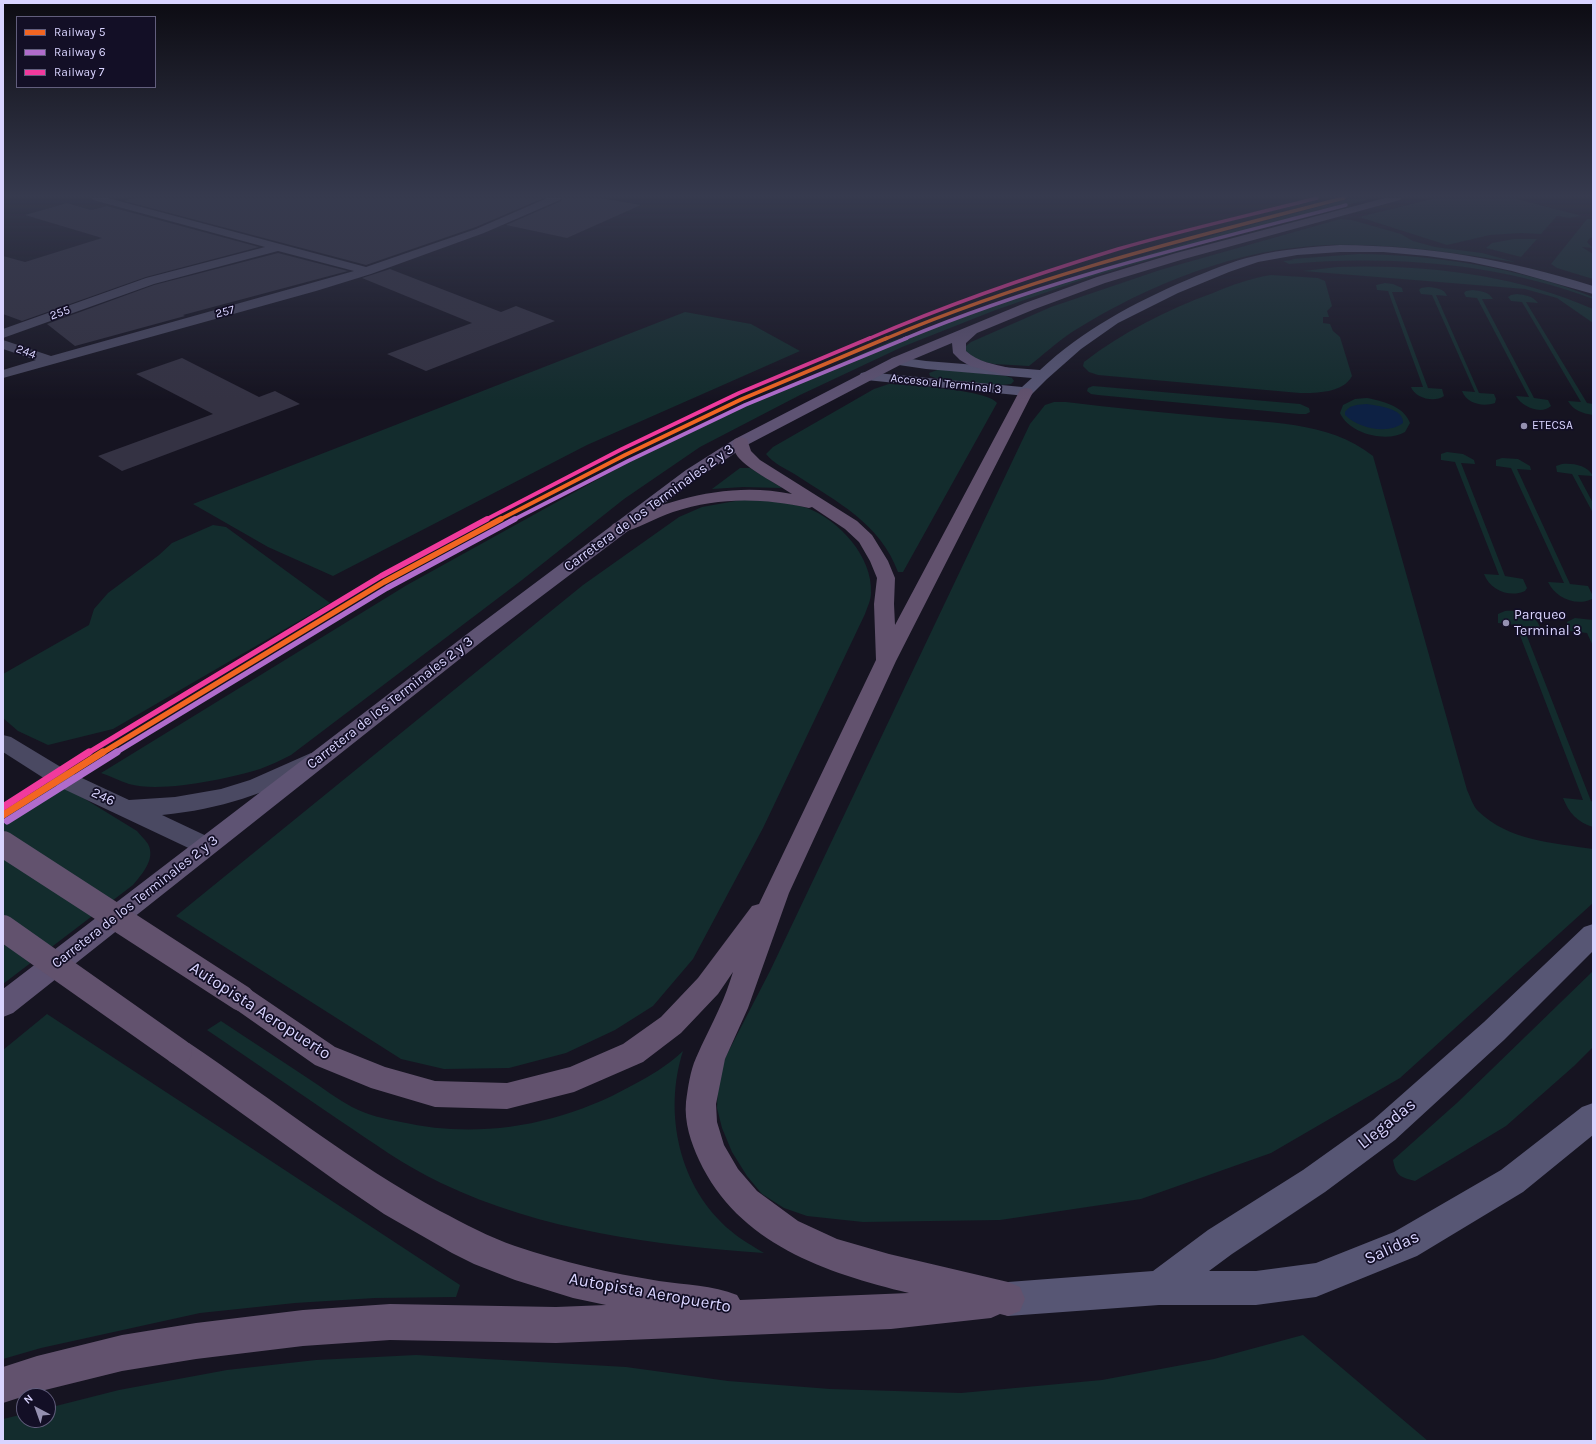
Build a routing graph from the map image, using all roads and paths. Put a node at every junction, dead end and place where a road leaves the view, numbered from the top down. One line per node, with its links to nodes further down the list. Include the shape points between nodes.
1 (209, 265): 14 (street, 255, via 150,281)
2 (345, 265): 7 (street)
3 (382, 265): 7 (street, 257)
4 (1151, 265): 13 (main road, Carretera de los Terminales 2 y 3, via 1101,280)
5 (1237, 265): 12 (main road)
6 (1498, 265): 11 (main road, via 1541,274)
7 (366, 271): 16 (street, 257)
8 (1243, 276): 12 (main road)
9 (1496, 276): 10 (main road)
10 (1538, 286)
11 (1593, 290)
12 (1167, 293): 20 (main road, via 1130,310 1090,335)
13 (973, 329): 17 (main road, Carretera de los Terminales 2 y 3); 18 (main road, via 959,342 961,355 978,364)
14 (3, 334)
15 (3, 344): 16 (street, 244)
16 (49, 360): 19 (street, 257)
17 (897, 361): 18 (main road, Acceso al Terminal 3); 21 (main road, Carretera de los Terminales 2 y 3)
18 (1004, 371): 20 (main road, Acceso al Terminal 3)
19 (3, 374)
20 (1042, 374): 22 (main road)
21 (866, 376): 22 (main road, Acceso al Terminal 3); 23 (main road, Carretera de los Terminales 2 y 3)
22 (1026, 392): 26 (highway)
23 (741, 442): 24 (highway, via 743,453 754,463); 25 (main road, Carretera de los Terminales 2 y 3, via 692,474)
24 (825, 508): 25 (highway, via 768,495 725,495 704,498 649,514); 26 (highway, via 851,525 866,539 886,578)
25 (619, 528): 28 (main road, Carretera de los Terminales 2 y 3, via 478,634)
26 (886, 661): 32 (highway)
27 (3, 742): 29 (street, 246, via 61,778)
28 (322, 757): 29 (street, via 249,789 216,798 165,807); 31 (main road, Carretera de los Terminales 2 y 3)
29 (125, 808): 31 (street, 246)
30 (3, 844): 32 (highway, Autopista Aeropuerto, bridge, via 242,998 325,1056 382,1079 435,1094 507,1096 574,1079 633,1053 671,1025 708,986)
31 (206, 846): 35 (main road, Carretera de los Terminales 2 y 3)
32 (776, 893): 38 (highway, via 734,1008 710,1059 704,1084 702,1122 718,1166 746,1202 768,1220 820,1249 889,1270)
33 (3, 928): 39 (highway, Autopista Aeropuerto, bridge, via 379,1193 485,1252 564,1279 620,1292 686,1303)
34 (1593, 934): 37 (main road, Llegadas, via 1494,1031 1384,1130 1314,1181 1220,1242)
35 (3, 1005)
36 (1593, 1117): 37 (main road, Salidas, via 1512,1181 1404,1244 1323,1278 1256,1288)
37 (1159, 1288): 38 (main road, Salidas)
38 (1008, 1299): 39 (highway, via 891,1312)
39 (801, 1314): 40 (highway, via 556,1325 390,1322 303,1328 122,1353)
40 (3, 1385)

